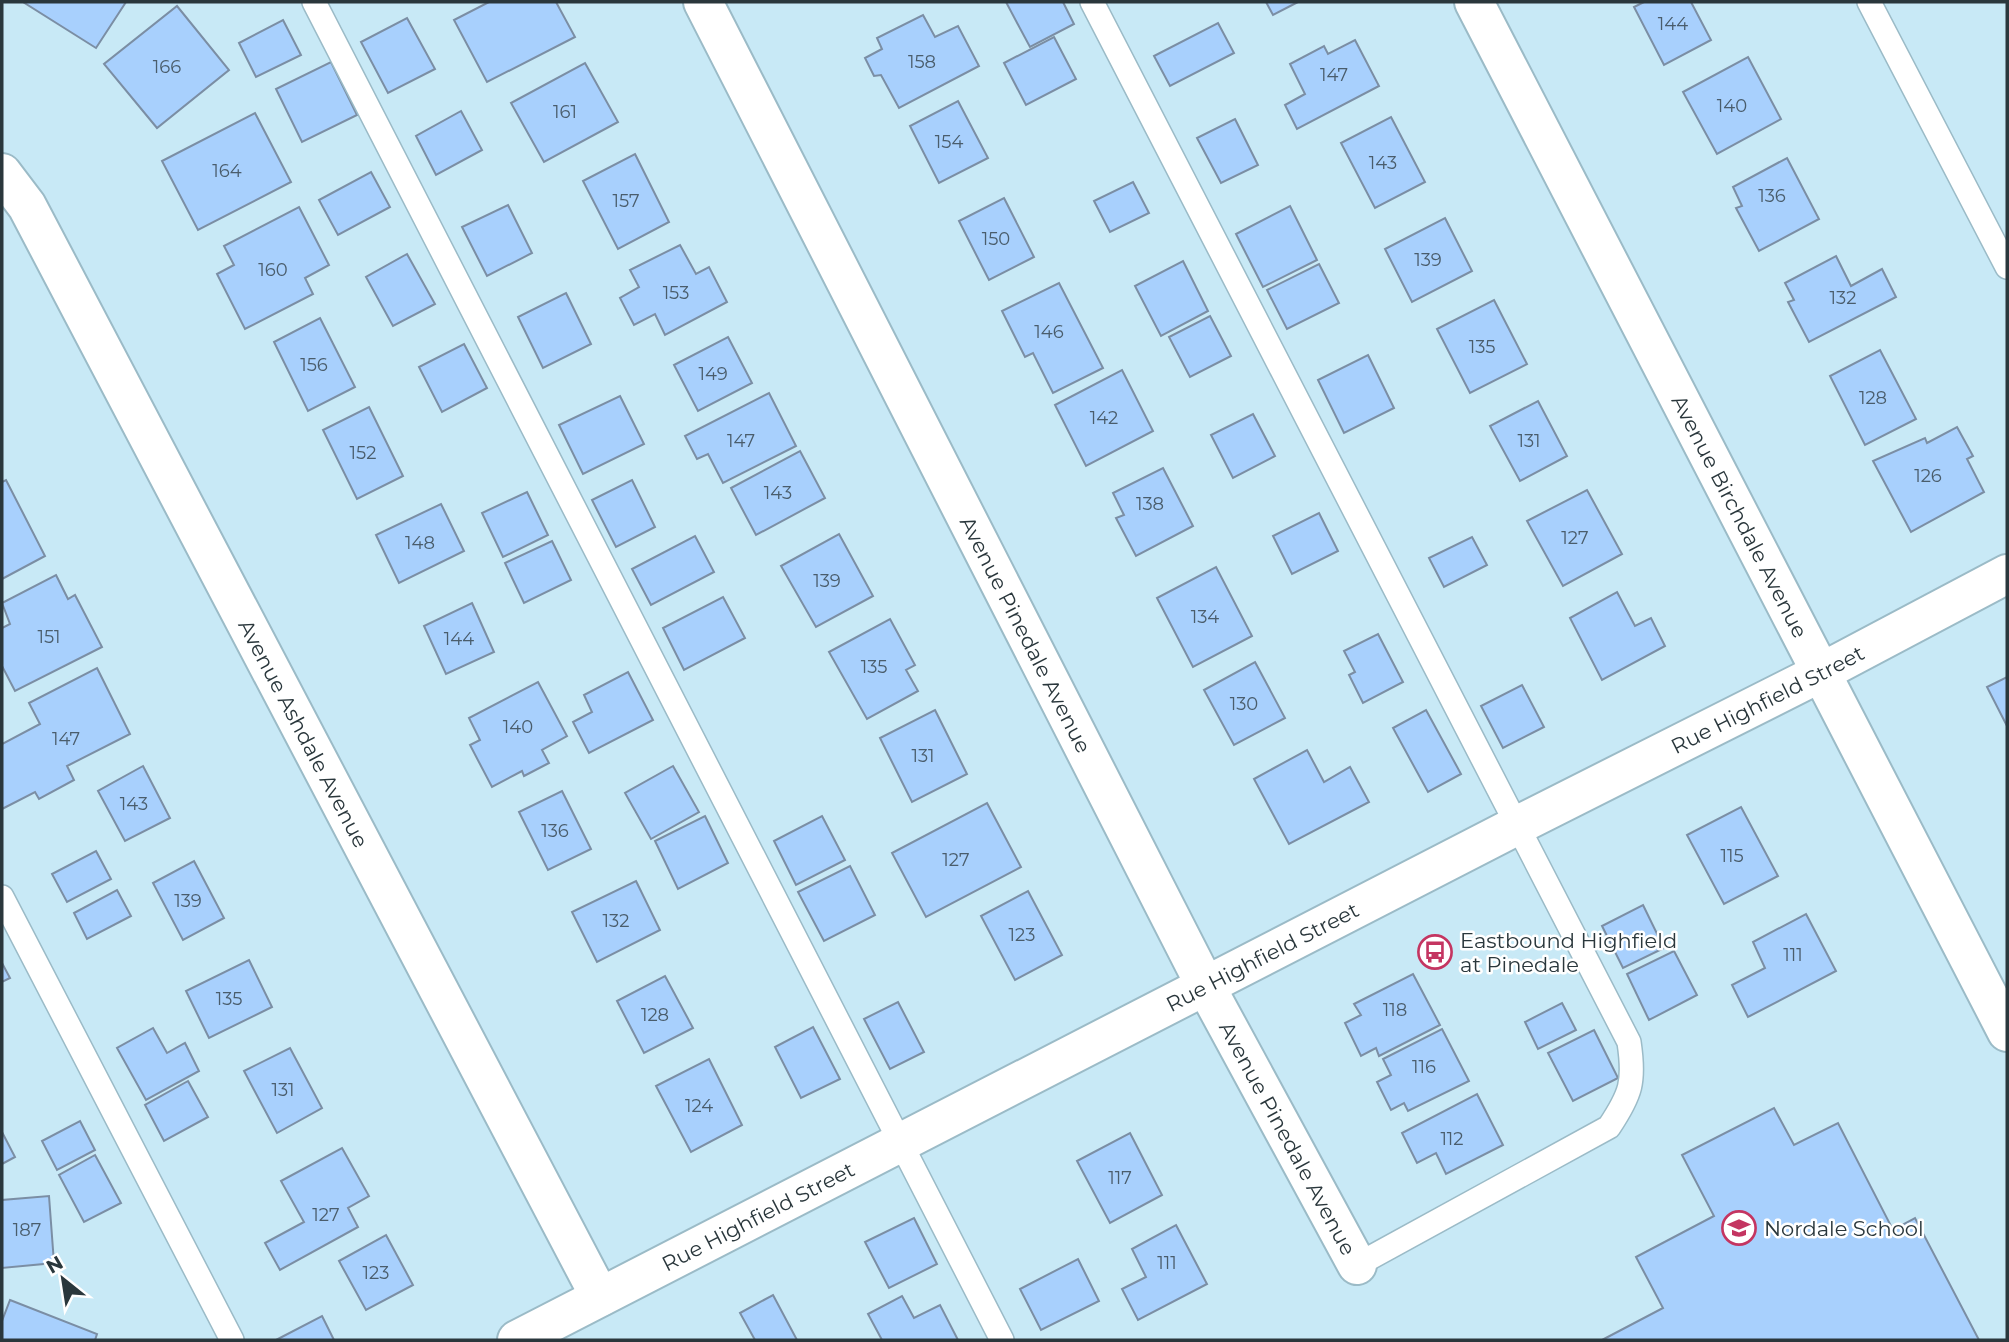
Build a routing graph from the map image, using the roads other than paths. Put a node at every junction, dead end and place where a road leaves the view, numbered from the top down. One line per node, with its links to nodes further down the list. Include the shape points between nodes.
1 (314, 2): 14 (lane)
2 (703, 2): 12 (street, Avenue Pinedale Avenue)
3 (1091, 2): 10 (lane)
4 (1474, 2): 9 (street, Avenue Birchdale Avenue)
5 (1869, 2): 7 (lane)
6 (2, 173): 16 (street, Avenue Ashdale Avenue, via 27,206)
7 (2007, 267)
8 (2007, 574): 9 (street, Rue Highfield Street)
9 (1822, 672): 10 (street, Rue Highfield Street); 13 (street, Avenue Birchdale Avenue)
10 (1516, 826): 12 (street, Rue Highfield Street); 15 (lane, via 1629,1042 1634,1072 1629,1098 1609,1127 1582,1145)
11 (2, 897): 17 (lane)
12 (1205, 985): 14 (street, Rue Highfield Street); 15 (street, Avenue Pinedale Avenue)
13 (2007, 1031)
14 (901, 1142): 16 (street, Rue Highfield Street); 19 (lane)
15 (1357, 1265)
16 (600, 1297): 18 (street, Rue Highfield Street)
17 (232, 1340)
18 (517, 1340)
19 (1002, 1340)

